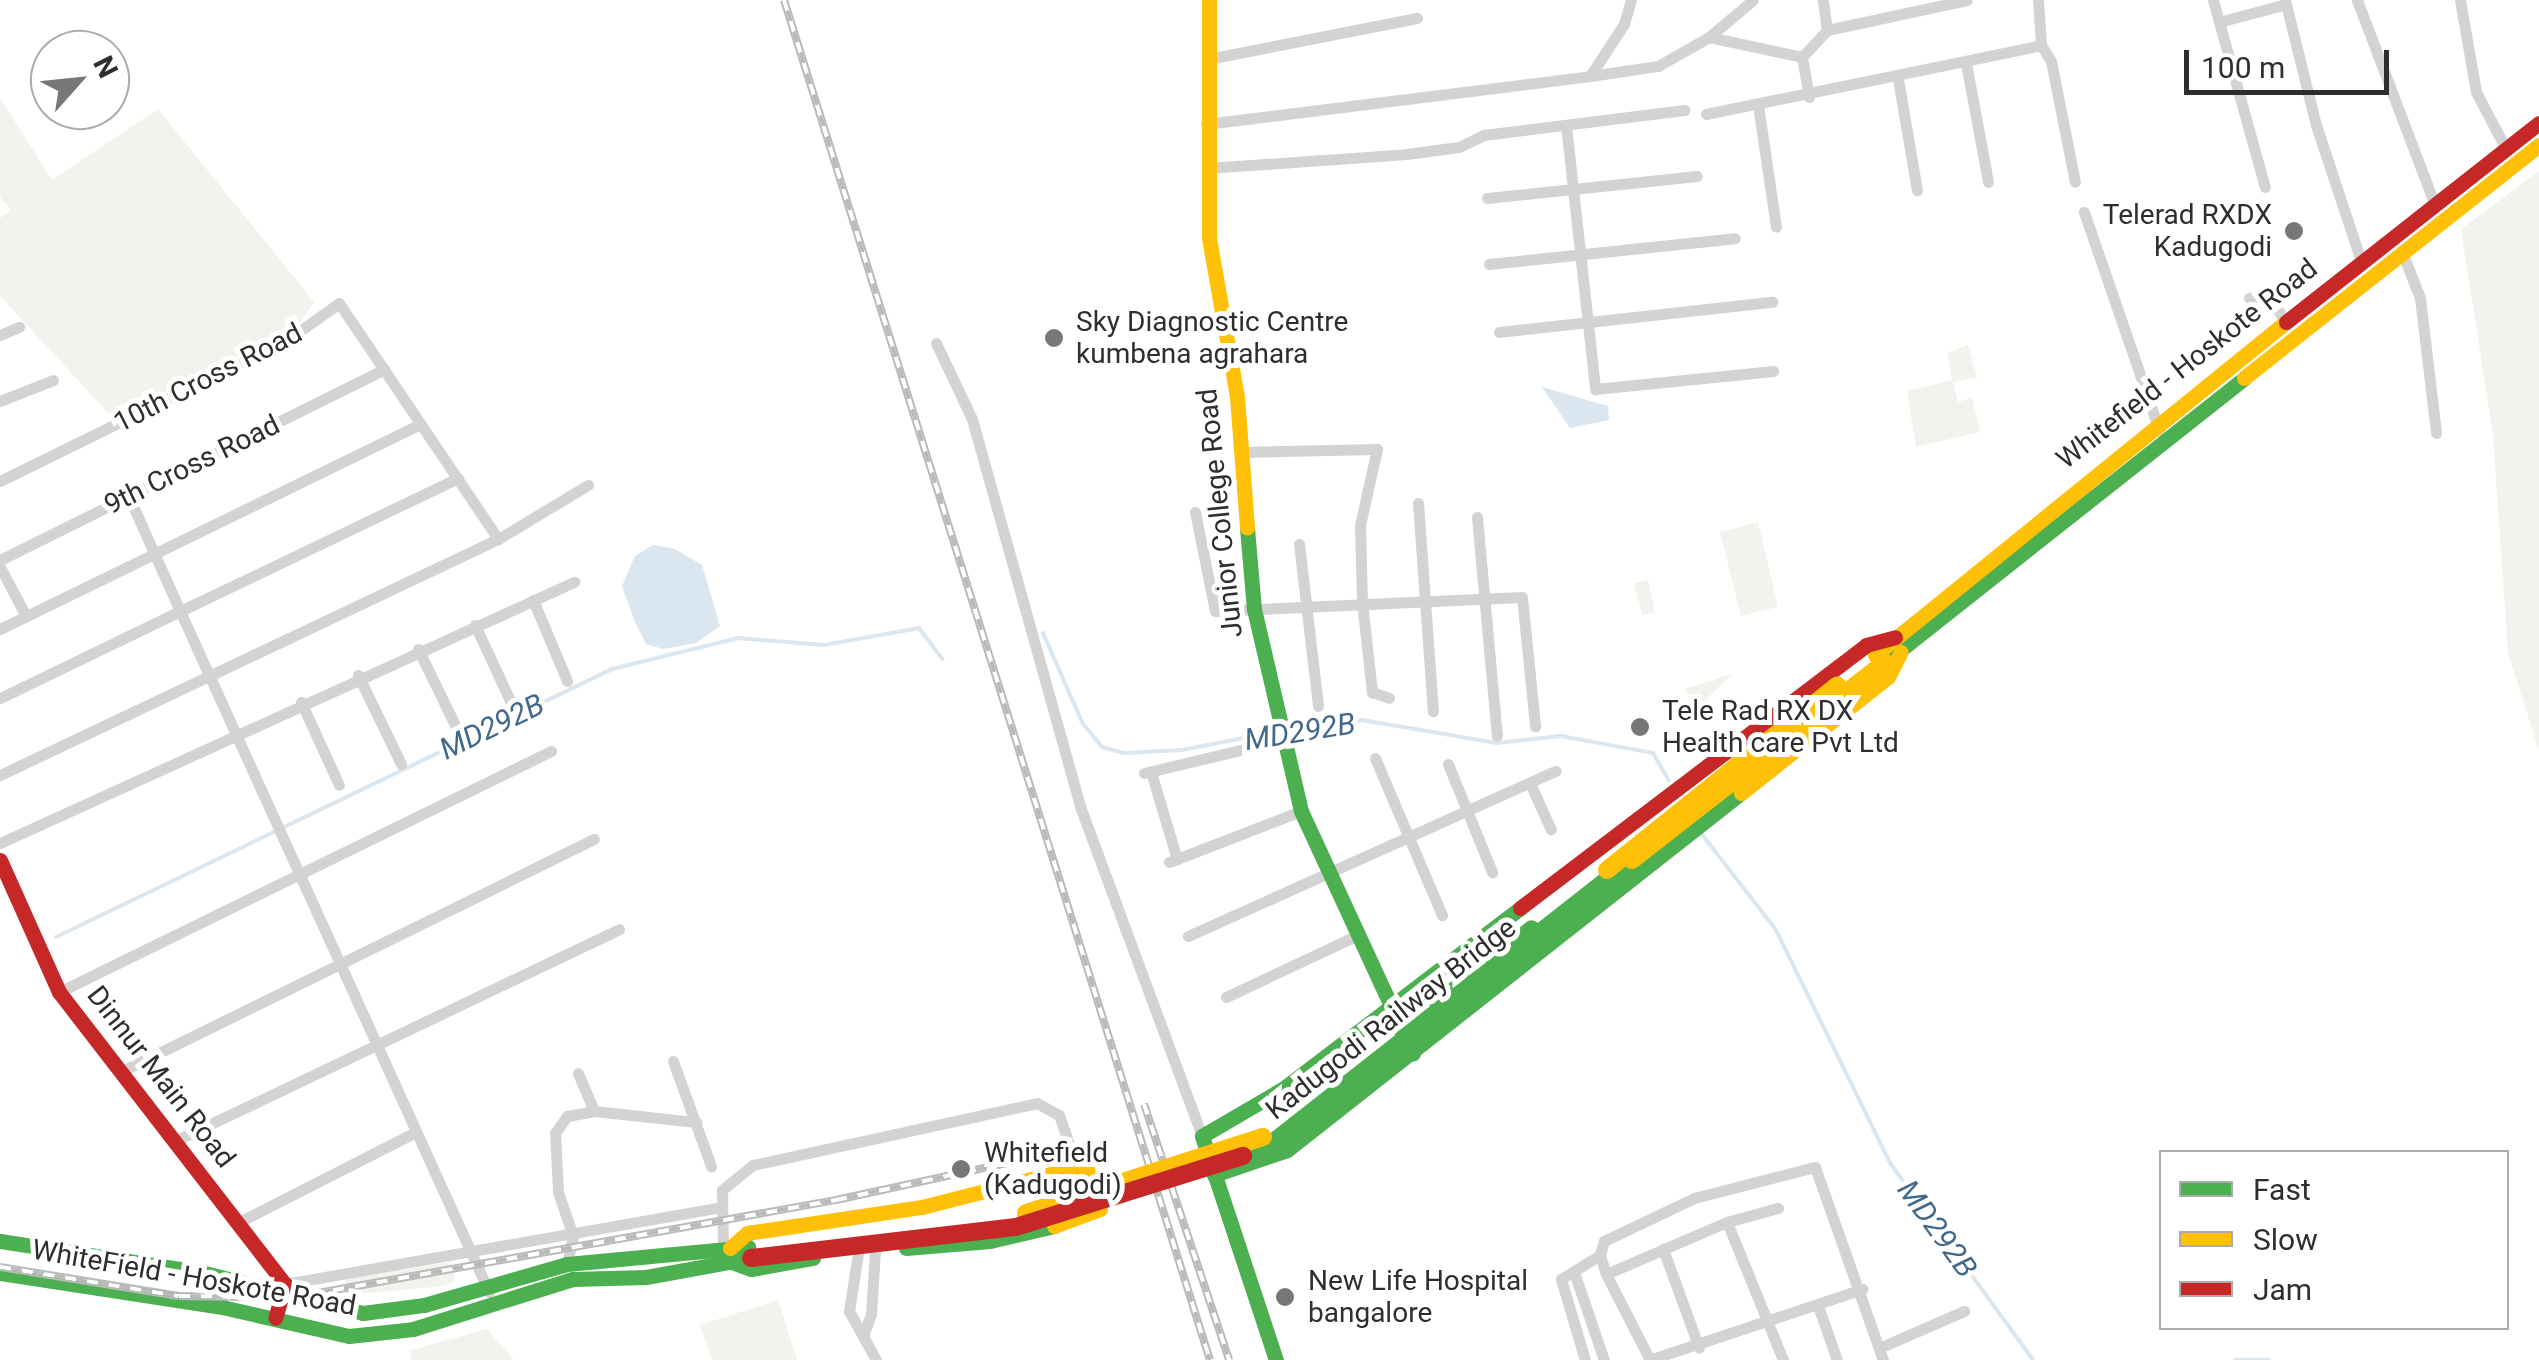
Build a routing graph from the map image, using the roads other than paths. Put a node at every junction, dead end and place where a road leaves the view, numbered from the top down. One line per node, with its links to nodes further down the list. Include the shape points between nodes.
1 (1209, 0): 18 (main road, Junior College Road)
2 (1632, 0): 20 (street)
3 (1753, 0): 15 (street)
4 (1823, 0): 14 (street)
5 (1968, 0): 11 (street)
6 (2038, 0): 16 (street)
7 (2213, 0): 13 (street)
8 (2357, 0): 39 (street)
9 (2460, 0): 30 (street, via 2476,92)
10 (2286, 2): 13 (street); 45 (street, via 2316,125)
11 (1931, 4): 14 (street)
12 (1417, 18): 18 (street)
13 (2219, 22): 35 (street)
14 (1827, 30): 17 (street)
15 (1709, 38): 17 (street); 20 (street, via 1637,73)
16 (2041, 45): 19 (street); 34 (street, via 2052,61)
17 (1802, 56): 22 (street)
18 (1208, 59): 27 (main road, Junior College Road)
19 (1966, 62): 21 (street); 33 (street)
20 (1590, 76): 27 (street)
21 (1898, 79): 22 (street); 37 (street)
22 (1809, 96): 23 (street)
23 (1758, 105): 25 (street); 41 (street)
24 (1684, 110): 28 (street)
25 (1706, 114)
26 (2539, 123): 30 (main road, Whitefield - Hoskote Road)
27 (1206, 124): 31 (main road, Junior College Road)
28 (1566, 124): 31 (street, via 1407,154); 36 (street)
29 (2539, 145): 43 (main road)
30 (2505, 147): 39 (main road, Whitefield - Hoskote Road)
31 (1208, 168): 63 (main road, Junior College Road, via 1210,238)
32 (1697, 176): 36 (street)
33 (1988, 182)
34 (2075, 182)
35 (2265, 186)
36 (1573, 189): 38 (street); 44 (street)
37 (1917, 190)
38 (1487, 198)
39 (2434, 203): 45 (main road, Whitefield - Hoskote Road)
40 (2084, 212): 60 (street)
41 (1776, 227)
42 (1735, 238): 44 (street)
43 (2402, 252): 61 (street, via 2420,298); 62 (main road)
44 (1580, 254): 46 (street); 49 (street)
45 (2361, 261): 50 (main road, Whitefield - Hoskote Road)
46 (1489, 264)
47 (2248, 298): 50 (street, via 2269,294)
48 (1772, 302): 49 (street)
49 (1587, 322): 52 (street); 56 (street, via 1594,390)
50 (2285, 322): 60 (main road, Whitefield - Hoskote Road)
51 (20, 327): 53 (street)
52 (1499, 332)
53 (0, 334)
54 (936, 343): 136 (street, via 972,419 1093,844)
55 (384, 370): 59 (street); 65 (street, 10th Cross Road, via 339,303 290,338); 67 (street, 9th Cross Road)
56 (1773, 371)
57 (54, 380): 58 (street)
58 (0, 402)
59 (421, 424): 64 (street); 73 (street)
60 (2154, 424): 62 (street); 86 (main road, Whitefield - Hoskote Road)
61 (2436, 432)
62 (2168, 442): 86 (main road)
63 (1241, 452): 79 (street, via 1377,448 1360,524); 81 (main road, Junior College Road)
64 (458, 478): 71 (street); 82 (street)
65 (0, 482)
66 (588, 486): 71 (street)
67 (129, 496): 73 (street); 74 (street, 9th Cross Road)
68 (1418, 504): 78 (street)
69 (1194, 512): 81 (street, via 1208,604 1224,612)
70 (1477, 517): 76 (street)
71 (498, 539): 88 (street)
72 (1299, 544): 80 (street)
73 (155, 554): 82 (street); 83 (street)
74 (0, 564): 83 (street)
75 (574, 582): 77 (street)
76 (1486, 598): 78 (street); 97 (street, via 1522,597); 100 (street)
77 (533, 600): 84 (street); 90 (street)
78 (1428, 600): 79 (street); 96 (street)
79 (1362, 602): 80 (street); 92 (street, via 1372,692)
80 (1306, 605): 81 (street); 94 (street)
81 (1254, 609): 101 (main road, Junior College Road)
82 (180, 611): 88 (street); 91 (street)
83 (26, 616): 85 (street)
84 (475, 625): 87 (street); 95 (street)
85 (0, 630)
86 (1899, 643): 127 (main road, via 1866,644); 129 (main road, via 1888,676); 148 (main road, Kadugodi Railway Bridge, bridge, via 1265,1149 1016,1227)
87 (418, 649): 89 (street); 99 (street)
88 (212, 673): 98 (street); 107 (street)
89 (358, 676): 93 (street); 104 (street)
90 (567, 680)
91 (0, 698)
92 (1389, 698)
93 (300, 702): 98 (street); 109 (street)
94 (1318, 706)
95 (516, 710)
96 (1433, 711)
97 (1535, 726)
98 (238, 732): 115 (street); 119 (street)
99 (458, 732)
100 (1497, 736)
101 (1283, 740): 111 (main road, Junior College Road); 111 (street, via 1148,772 1173,861)
102 (551, 752): 119 (street)
103 (1375, 758): 113 (street)
104 (401, 764)
105 (1448, 764): 110 (street)
106 (1556, 772): 108 (street)
107 (0, 775)
108 (1530, 783): 110 (street); 112 (street)
109 (339, 785)
110 (1466, 811): 113 (street); 118 (street)
111 (1301, 812): 117 (main road, Junior College Road)
112 (1551, 830)
113 (1405, 837): 117 (street); 120 (street)
114 (594, 838): 124 (street)
115 (0, 843)
116 (0, 860): 125 (main road, Dinnur Main Road)
117 (1333, 869): 122 (main road, Junior College Road); 123 (street)
118 (1492, 872)
119 (300, 873): 124 (street); 125 (street)
120 (1442, 915)
121 (618, 929): 128 (street)
122 (1360, 934): 126 (street); 127 (main road, Junior College Road)
123 (1188, 936)
124 (340, 962): 128 (street); 131 (street)
125 (59, 992): 131 (main road, Dinnur Main Road)
126 (1226, 997)
127 (1392, 1006): 129 (main road, Junior College Road); 136 (main road, via 1258,1106)
128 (377, 1044): 135 (street); 137 (street)
129 (1413, 1053): 140 (main road, via 1287,1150)
130 (673, 1061): 134 (street)
131 (120, 1072): 137 (main road, Dinnur Main Road)
132 (578, 1074): 133 (street)
133 (594, 1111): 134 (street); 145 (street, via 567,1116 555,1133 558,1192)
134 (696, 1122): 138 (street)
135 (416, 1132): 143 (street); 150 (street)
136 (1202, 1136): 140 (main road)
137 (175, 1141): 143 (main road, Dinnur Main Road)
138 (712, 1166)
139 (1077, 1167): 141 (street, via 1059,1115 1037,1103 753,1165 728,1182); 148 (main road, via 922,1208 747,1233); 149 (main road, via 1086,1164 1100,1209 1077,1221 990,1241)
140 (1214, 1175): 167 (main road)
141 (718, 1208): 145 (street); 148 (street)
142 (1778, 1208): 144 (street)
143 (241, 1221): 156 (main road, Dinnur Main Road)
144 (1727, 1222): 147 (street); 162 (street)
145 (573, 1236): 150 (street); 152 (street)
146 (0, 1241): 156 (main road, Whitefield - Hoskote Road)
147 (1663, 1249): 155 (street); 164 (street)
148 (736, 1252): 149 (main road, via 751,1269); 152 (main road, Whitefield - Hoskote Road); 158 (main road, WhiteField - Hoskote Road, via 646,1277)
149 (867, 1252): 163 (street, via 871,1314); 163 (street, via 849,1312)
150 (472, 1254): 156 (street); 158 (street)
151 (1600, 1255): 153 (street); 155 (street); 157 (street, via 1604,1241 1620,1229 1694,1198 1816,1167)
152 (567, 1264): 158 (main road, Whitefield - Hoskote Road)
153 (1574, 1272): 168 (street, via 1561,1281); 169 (street)
154 (0, 1273): 161 (main road, WhiteField - Hoskote Road)
155 (1606, 1274): 170 (street)
156 (285, 1289): 158 (main road, Whitefield - Hoskote Road, via 364,1313); 161 (main road)
157 (1864, 1289): 159 (street); 165 (street)
158 (489, 1292): 161 (main road, WhiteField - Hoskote Road, via 377,1335 332,1334)
159 (1818, 1306): 162 (street); 172 (street)
160 (1964, 1310): 165 (street)
161 (275, 1318)
162 (1770, 1324): 164 (street); 171 (street)
163 (862, 1336): 166 (street)
164 (1698, 1348): 170 (street)
165 (1881, 1354)
166 (876, 1360)
167 (1276, 1360)
168 (1585, 1360)
169 (1604, 1360)
170 (1650, 1360)
171 (1783, 1360)
172 (1837, 1360)

